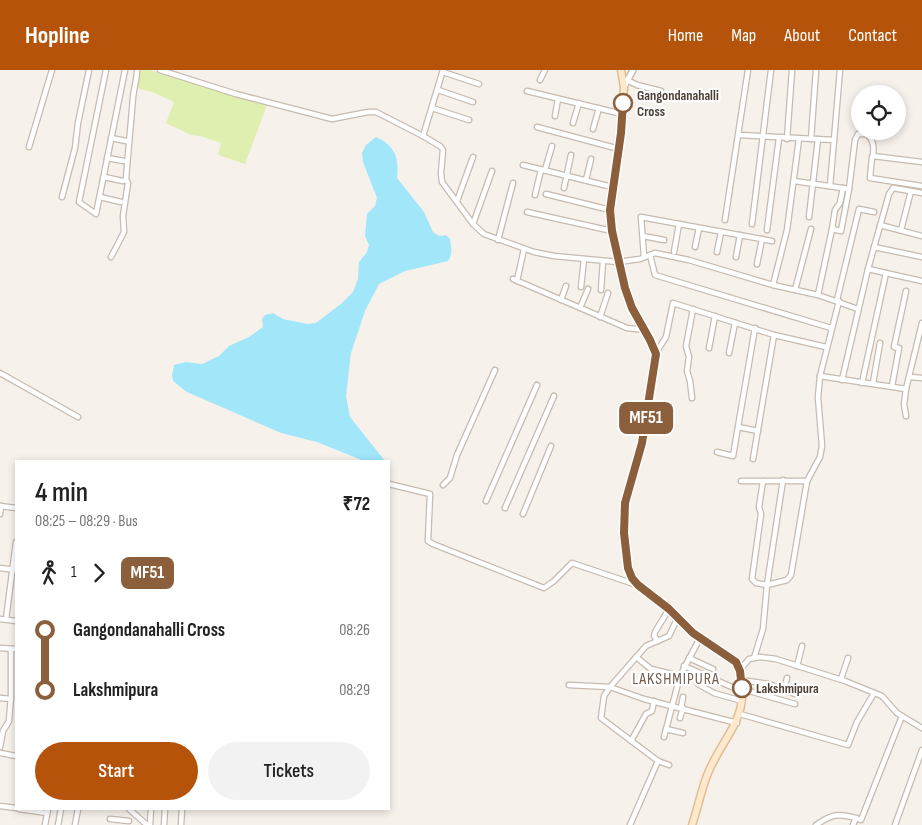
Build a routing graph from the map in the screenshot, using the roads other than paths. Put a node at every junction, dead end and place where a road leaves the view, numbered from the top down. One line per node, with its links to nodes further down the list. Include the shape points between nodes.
1 (52, 70): 46 (street)
2 (89, 70): 75 (street, via 75,148)
3 (106, 70): 76 (street, via 79,202 96,214)
4 (125, 70): 36 (street)
5 (137, 70): 109 (street, via 124,232)
6 (160, 70): 35 (street, via 332,119 376,112)
7 (545, 70): 16 (street)
8 (621, 70): 19 (main road)
9 (633, 70): 17 (street)
10 (748, 70): 34 (street)
11 (771, 70): 37 (street)
12 (792, 70): 39 (street)
13 (816, 70): 41 (street)
14 (840, 70): 43 (street)
15 (443, 71): 18 (street); 20 (street)
16 (540, 80)
17 (627, 80): 19 (street); 22 (street)
18 (479, 84)
19 (624, 88): 28 (main road)
20 (438, 90): 24 (street); 26 (street)
21 (527, 91): 23 (street)
22 (661, 91)
23 (558, 99): 25 (street); 29 (street)
24 (473, 102)
25 (579, 104): 27 (street); 31 (street)
26 (432, 108): 30 (street); 35 (street)
27 (599, 108): 28 (street); 33 (street)
28 (622, 114): 47 (main road)
29 (555, 116)
30 (468, 120)
31 (573, 123)
32 (537, 127): 47 (street)
33 (593, 129)
34 (739, 135): 37 (street); 83 (street)
35 (423, 136): 77 (street, via 443,150 442,182)
36 (111, 138): 44 (street); 51 (street)
37 (764, 138): 38 (street); 86 (street)
38 (779, 138): 39 (street); 92 (street)
39 (788, 139): 40 (street)
40 (800, 139): 41 (street); 62 (street)
41 (811, 139): 42 (street)
42 (818, 139): 43 (street); 63 (street)
43 (834, 140): 65 (street)
44 (126, 141)
45 (552, 146): 56 (street)
46 (29, 148)
47 (619, 149): 67 (main road)
48 (571, 155): 58 (street)
49 (873, 156): 54 (street); 66 (street, via 870,178); 70 (street, via 872,139 867,134 858,134)
50 (473, 157): 77 (street)
51 (108, 158): 53 (street); 59 (street)
52 (590, 159): 60 (street)
53 (124, 161)
54 (922, 162)
55 (523, 165): 56 (street)
56 (543, 170): 58 (street); 74 (street)
57 (492, 171): 84 (street)
58 (567, 175): 60 (street); 68 (street)
59 (104, 177): 61 (street); 76 (street)
60 (586, 180): 67 (street)
61 (123, 181)
62 (794, 181): 63 (street); 120 (street, via 788,230)
63 (813, 183): 65 (street); 82 (street)
64 (513, 184): 99 (street)
65 (830, 186): 69 (street)
66 (922, 186)
67 (612, 187): 79 (main road)
68 (564, 188)
69 (843, 188): 70 (street); 90 (street, via 840,204 834,210)
70 (849, 189): 90 (street, via 841,231)
71 (911, 191): 72 (street); 87 (street, via 893,188); 93 (street)
72 (922, 193)
73 (546, 194): 79 (street)
74 (535, 195)
75 (62, 197)
76 (100, 197): 78 (street)
77 (457, 201): 84 (street)
78 (121, 202)
79 (610, 210): 94 (main road)
80 (527, 212): 94 (street)
81 (874, 212): 130 (street, via 859,209)
82 (809, 217)
83 (725, 220)
84 (473, 224): 99 (street)
85 (679, 224): 88 (street); 98 (street, via 641,217); 106 (street)
86 (752, 224)
87 (880, 224): 93 (street); 104 (street)
88 (699, 228): 95 (street); 103 (street)
89 (810, 229): 125 (street)
90 (832, 229): 128 (street)
91 (922, 229): 97 (street)
92 (767, 230)
93 (901, 230): 97 (street)
94 (612, 231): 115 (main road)
95 (721, 232): 96 (street); 107 (street)
96 (740, 235): 101 (street); 111 (street)
97 (921, 235)
98 (643, 236): 100 (street); 110 (street)
99 (498, 240): 105 (street)
100 (664, 240)
101 (762, 240): 102 (street); 116 (street)
102 (772, 241)
103 (695, 247)
104 (874, 247): 112 (street); 117 (street)
105 (524, 249): 113 (street); 129 (street, via 515,280)
106 (674, 252)
107 (717, 252)
108 (650, 255): 110 (street); 120 (street, via 655,253 689,260); 139 (street, via 655,275)
109 (111, 257)
110 (644, 257): 115 (street)
111 (736, 257)
112 (922, 257)
113 (584, 260): 114 (street); 122 (street)
114 (603, 262): 115 (street); 124 (street)
115 (618, 262): 140 (main road, via 632,308)
116 (756, 264)
117 (868, 269): 118 (street); 133 (street)
118 (886, 273): 119 (street); 154 (street)
119 (922, 281)
120 (773, 285): 125 (street)
121 (566, 286): 129 (street)
122 (581, 288)
123 (588, 289): 131 (street)
124 (601, 290)
125 (795, 290): 128 (street)
126 (906, 291): 157 (street, via 894,347 899,348)
127 (608, 293): 135 (street)
128 (818, 295): 130 (street)
129 (561, 300): 131 (street)
130 (838, 301): 133 (street); 139 (street)
131 (580, 308): 135 (street)
132 (693, 309): 134 (street); 147 (street, via 672,303 666,337); 160 (street, via 686,346)
133 (858, 309): 153 (street)
134 (715, 316): 136 (street); 145 (street)
135 (600, 317): 140 (street, via 627,328)
136 (736, 323): 138 (street); 146 (street)
137 (922, 323): 142 (street)
138 (755, 328): 141 (street); 163 (street)
139 (831, 328): 144 (street)
140 (645, 330): 147 (main road)
141 (774, 335): 144 (street); 164 (street)
142 (920, 342): 151 (street)
143 (880, 343): 155 (street)
144 (826, 347): 150 (street)
145 (709, 348)
146 (729, 353)
147 (656, 354): 182 (main road, via 642,443 628,489 624,519 628,568)
148 (495, 370): 173 (street, via 450,478)
149 (0, 373): 162 (street)
150 (820, 376): 153 (street); 171 (street, via 818,397 822,446)
151 (910, 377): 152 (street); 158 (street)
152 (922, 378)
153 (842, 380): 154 (street)
154 (862, 383): 155 (street)
155 (873, 383): 157 (street)
156 (538, 385): 174 (street)
157 (892, 386): 158 (street)
158 (906, 389): 161 (street)
159 (554, 396): 177 (street)
160 (692, 398)
161 (906, 416)
162 (78, 417)
163 (738, 427): 164 (street); 166 (street, via 733,456)
164 (758, 431): 167 (street)
165 (551, 446): 179 (street)
166 (717, 452)
167 (753, 460)
168 (783, 480): 170 (street); 171 (street); 183 (street)
169 (741, 481): 170 (street)
170 (762, 481): 183 (street, via 752,579)
171 (807, 481): 183 (street, via 791,575 786,580)
172 (390, 484): 182 (street, via 430,494 428,541 433,544 544,588 572,563)
173 (443, 484)
174 (486, 502)
175 (0, 506): 176 (street); 178 (street)
176 (15, 508)
177 (505, 508)
178 (0, 514)
179 (523, 514)
180 (0, 568): 181 (street)
181 (15, 570): 187 (street)
182 (638, 585): 184 (main road)
183 (768, 585): 196 (street, via 763,630)
184 (669, 609): 185 (main road); 190 (street, via 655,632)
185 (678, 617): 189 (main road); 190 (street, via 669,636)
186 (0, 619): 187 (street)
187 (6, 619): 188 (street)
188 (15, 621)
189 (700, 638): 195 (street); 201 (main road, via 736,662)
190 (658, 641): 194 (street, via 646,646)
191 (802, 646): 199 (street)
192 (0, 648): 193 (street)
193 (14, 649): 215 (street)
194 (636, 657): 202 (street, via 651,669); 208 (street)
195 (689, 658): 198 (street); 200 (street)
196 (754, 658): 199 (street); 201 (street, via 749,659)
197 (848, 658): 205 (street)
198 (684, 666): 202 (street); 209 (street)
199 (797, 666): 205 (street)
200 (713, 669)
201 (740, 671): 204 (main road)
202 (680, 676): 219 (street)
203 (787, 678): 210 (street)
204 (741, 680): 209 (main road); 210 (street)
205 (841, 680): 211 (street)
206 (698, 684): 217 (street)
207 (569, 685): 208 (street)
208 (610, 687): 216 (street); 229 (street, via 604,696 601,718)
209 (742, 689): 217 (main road); 218 (street)
210 (784, 689): 212 (street)
211 (874, 693): 221 (street, via 848,744); 222 (street, via 882,696)
212 (796, 694)
213 (683, 697): 220 (street)
214 (0, 698): 215 (street)
215 (11, 699): 230 (street, via 9,721)
216 (654, 701): 219 (street); 229 (street, via 652,710 646,714)
217 (742, 702): 221 (main road)
218 (795, 704)
219 (672, 705): 220 (street); 226 (street)
220 (682, 708): 223 (street); 224 (street)
221 (740, 714): 224 (main road)
222 (902, 716): 225 (street); 247 (street, via 861,820)
223 (680, 718)
224 (737, 723): 257 (main road, via 708,774)
225 (922, 728)
226 (666, 729): 227 (street); 228 (street)
227 (682, 733)
228 (664, 736)
229 (631, 741): 234 (street)
230 (0, 747)
231 (922, 750): 260 (street)
232 (0, 753): 233 (street)
233 (15, 756)
234 (658, 761): 235 (street); 256 (street)
235 (669, 765)
236 (0, 806): 237 (street)
237 (15, 808)
238 (32, 810): 246 (street)
239 (62, 810): 251 (street)
240 (78, 810): 252 (street)
241 (130, 810): 249 (street)
242 (131, 810): 253 (street)
243 (151, 810): 253 (street)
244 (165, 810): 254 (street)
245 (182, 810): 255 (street)
246 (47, 811): 250 (street)
247 (856, 818): 258 (street, via 841,814); 259 (street)
248 (110, 819): 249 (street)
249 (129, 823)
250 (45, 825)
251 (58, 825)
252 (75, 825)
253 (148, 825)
254 (164, 825)
255 (181, 825)
256 (630, 825)
257 (692, 825)
258 (816, 825)
259 (853, 825)
260 (895, 825)

